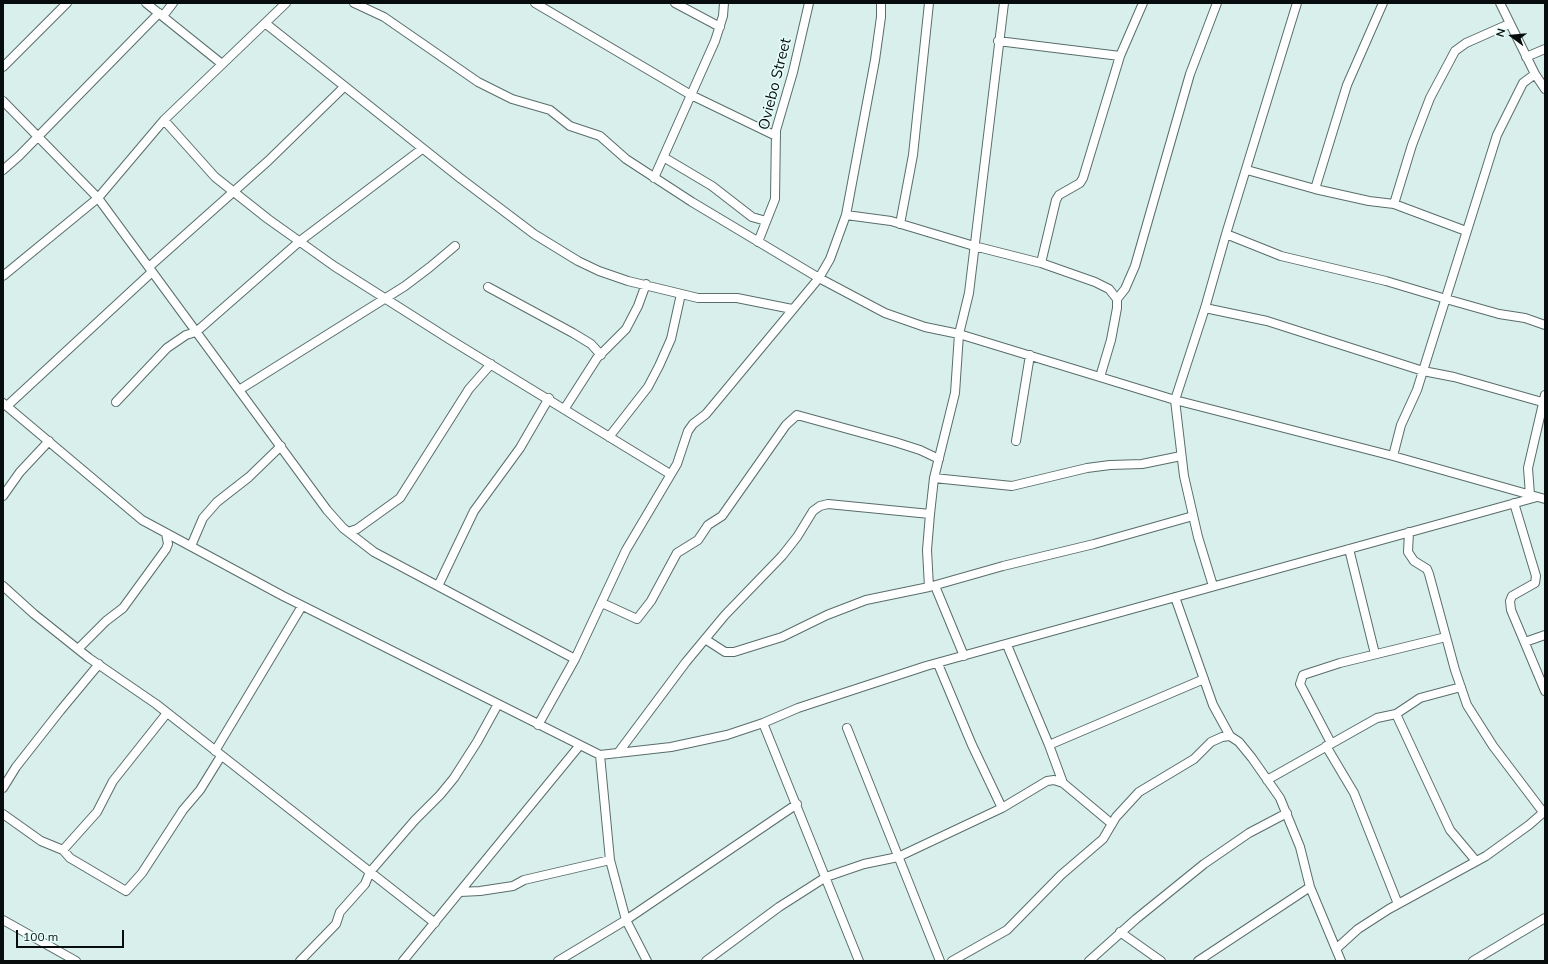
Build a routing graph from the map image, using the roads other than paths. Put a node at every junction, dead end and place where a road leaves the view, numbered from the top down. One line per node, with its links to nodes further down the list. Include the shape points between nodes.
1 (67, 3): 27 (street)
2 (146, 3): 18 (street)
3 (173, 3): 18 (street)
4 (286, 3): 19 (street)
5 (354, 3): 40 (street, via 384,17 478,82 512,99 550,110 570,126 600,136 626,159)
6 (536, 3): 31 (street)
7 (675, 3): 21 (street)
8 (724, 3): 21 (street)
9 (809, 3): 35 (street, Oviebo Street)
10 (881, 3): 45 (street, via 876,53)
11 (928, 3): 47 (street, via 913,155)
12 (1004, 3): 22 (street)
13 (1143, 3): 24 (street)
14 (1218, 3): 62 (street, via 1190,74 1135,266 1125,289)
15 (1297, 3): 39 (street)
16 (1383, 3): 41 (street, via 1347,85)
17 (1500, 3): 20 (street)
18 (161, 14): 26 (street); 34 (street)
19 (265, 23): 26 (street); 29 (street)
20 (1509, 24): 25 (street); 44 (street, via 1455,51 1430,98)
21 (720, 28): 31 (street)
22 (998, 41): 24 (street); 53 (street)
23 (1545, 50): 25 (street)
24 (1120, 56): 54 (street, via 1083,178 1056,200)
25 (1526, 57): 28 (street)
26 (222, 64): 33 (street)
27 (3, 67)
28 (1535, 74): 30 (street); 48 (street, via 1523,82 1496,135)
29 (344, 87): 36 (street); 42 (street)
30 (1545, 89)
31 (691, 95): 35 (street); 37 (street)
32 (3, 101): 34 (street)
33 (164, 120): 42 (street, via 215,177); 43 (street)
34 (37, 136): 38 (street); 43 (street)
35 (776, 136): 46 (street, Oviebo Street, via 775,199)
36 (422, 149): 50 (street); 58 (street, via 534,234 578,261 599,271)
37 (665, 158): 40 (street); 46 (street, via 717,189 752,217)
38 (3, 170)
39 (1247, 170): 41 (street); 49 (street)
40 (654, 178): 51 (street)
41 (1315, 189): 44 (street)
42 (234, 192): 50 (street); 55 (street)
43 (98, 198): 55 (street); 56 (street)
44 (1394, 204): 48 (street)
45 (846, 215): 47 (street); 57 (street, via 830,259)
46 (766, 221): 51 (street, Oviebo Street)
47 (900, 224): 53 (street)
48 (1466, 231): 63 (street)
49 (1226, 234): 63 (street, via 1281,256 1386,281); 64 (street)
50 (300, 241): 61 (street); 67 (street)
51 (758, 242): 57 (street)
52 (455, 246): 61 (street)
53 (974, 246): 54 (street); 68 (street, via 969,293)
54 (1041, 263): 62 (street, via 1095,282 1108,289)
55 (150, 270): 67 (street); 79 (street)
56 (3, 276)
57 (819, 278): 65 (street); 68 (street, via 886,313 925,327)
58 (646, 284): 60 (street); 69 (street, via 626,329)
59 (488, 286): 69 (street, via 573,333 591,344)
60 (681, 294): 65 (street, via 698,298 737,298); 81 (street, via 671,339 659,366 648,387)
61 (385, 299): 71 (street); 74 (street)
62 (1117, 299): 73 (street, via 1112,340)
63 (1446, 299): 66 (street, via 1499,314 1511,314); 72 (street)
64 (1205, 308): 72 (street, via 1288,327); 77 (street)
65 (792, 309): 88 (street, via 706,414 693,424 688,431 677,464)
66 (1545, 325)
67 (196, 332): 74 (street); 78 (street, via 186,334 167,348)
68 (959, 334): 70 (street); 87 (street, via 955,393)
69 (601, 355): 80 (street)
70 (1030, 356): 73 (street); 83 (street)
71 (491, 364): 75 (street); 95 (street, via 469,389 400,498 357,529)
72 (1423, 370): 76 (street); 86 (street, via 1401,425)
73 (1100, 377): 77 (street)
74 (239, 390): 84 (street)
75 (549, 398): 80 (street); 101 (street, via 517,453 474,511)
76 (1544, 398): 91 (street, via 1528,468)
77 (1175, 400): 85 (street); 86 (street)
78 (116, 402)
79 (5, 405): 82 (street)
80 (564, 408): 81 (street)
81 (609, 437): 88 (street)
82 (48, 441): 90 (street, via 20,472); 97 (street, via 142,520)
83 (1016, 441)
84 (281, 446): 95 (street, via 327,510); 98 (street, via 249,477 217,502 203,518)
85 (1181, 456): 89 (street, via 1142,464 1087,468 1012,486); 94 (street)
86 (1393, 456): 91 (street)
87 (939, 459): 89 (street); 105 (street, via 895,442 797,415 786,425 722,516 708,525 698,540 677,553 651,601 637,619)
88 (670, 474): 105 (street, via 617,568)
89 (934, 478): 93 (street)
90 (3, 496)
91 (1538, 497): 92 (street)
92 (1514, 504): 96 (street); 110 (street, via 1536,576 1535,583 1512,596 1510,601 1510,610)
93 (930, 514): 102 (street, via 927,550); 109 (street, via 828,504 820,506 813,511 782,556)
94 (1193, 516): 102 (street); 103 (street)
95 (348, 532): 101 (street, via 374,552)
96 (1409, 532): 99 (street); 108 (street, via 1410,555 1429,574)
97 (166, 533): 98 (street); 112 (street, via 166,549 123,608 106,620)
98 (191, 546): 106 (street)
99 (1349, 549): 103 (street); 113 (street)
100 (3, 586): 112 (street)
101 (438, 586): 115 (street)
102 (932, 586): 109 (street, via 866,600 782,636 734,652 725,652); 114 (street)
103 (1213, 586): 104 (street)
104 (1175, 597): 111 (street); 118 (street)
105 (602, 603): 115 (street)
106 (302, 606): 121 (street); 131 (street)
107 (1545, 635): 110 (street)
108 (1446, 637): 113 (street); 119 (street)
109 (705, 639): 132 (street)
110 (1525, 642): 120 (street)
111 (1007, 645): 114 (street); 129 (street)
112 (78, 648): 116 (street)
113 (1375, 654): 130 (street, via 1302,675 1300,678 1300,684)
114 (964, 656): 117 (street)
115 (575, 659): 125 (street)
116 (99, 664): 122 (street); 136 (street, via 16,767)
117 (938, 664): 124 (street, via 798,708); 138 (street)
118 (1204, 679): 127 (street, via 1213,705); 129 (street)
119 (1461, 687): 123 (street, via 1420,698); 139 (street, via 1467,705 1493,746)
120 (1545, 691)
121 (498, 704): 125 (street); 147 (street, via 454,778)
122 (167, 714): 131 (street); 143 (street, via 113,781 96,812)
123 (1396, 714): 130 (street, via 1377,718); 146 (street, via 1450,830)
124 (763, 723): 132 (street, via 727,735 671,747); 137 (street)
125 (538, 725): 128 (street)
126 (847, 728): 144 (street)
127 (1230, 736): 134 (street, via 1239,742); 142 (street, via 1211,742 1194,759 1138,792)
128 (580, 745): 133 (street); 150 (street)
129 (1049, 745): 135 (street)
130 (1329, 745): 134 (street); 151 (street, via 1354,793)
131 (218, 753): 143 (street, via 200,790 183,810 142,873 126,891 70,858); 147 (street)
132 (618, 753): 133 (street)
133 (600, 755): 145 (street)
134 (1268, 780): 141 (street)
135 (1063, 783): 138 (street, via 1046,781); 142 (street)
136 (3, 788)
137 (797, 804): 148 (street); 154 (street)
138 (1002, 808): 144 (street)
139 (1544, 811): 146 (street, via 1529,825)
140 (3, 814): 143 (street, via 41,841)
141 (1287, 814): 149 (street, via 1300,847); 156 (street, via 1250,833 1204,864)
142 (1112, 824): 166 (street, via 1103,839 1061,875 1007,930)
143 (63, 850)
144 (898, 857): 148 (street, via 864,864); 165 (street)
145 (610, 860): 150 (street, via 524,880 513,886); 154 (street)
146 (1476, 861): 151 (street)
147 (370, 872): 155 (street); 159 (street, via 365,884 340,912 336,924)
148 (826, 877): 163 (street, via 779,907); 164 (street)
149 (1310, 887): 157 (street); 169 (street)
150 (460, 892): 155 (street)
151 (1398, 904): 157 (street, via 1358,929)
152 (1545, 918): 171 (street)
153 (3, 920): 158 (street)
154 (626, 920): 161 (street); 162 (street)
155 (435, 923): 160 (street)
156 (1120, 932): 167 (street); 168 (street)
157 (1336, 949): 170 (street)
158 (76, 961)
159 (300, 961)
160 (403, 961)
161 (558, 961)
162 (647, 961)
163 (706, 961)
164 (859, 961)
165 (940, 961)
166 (952, 961)
167 (1089, 961)
168 (1161, 961)
169 (1198, 961)
170 (1341, 961)
171 (1473, 961)

